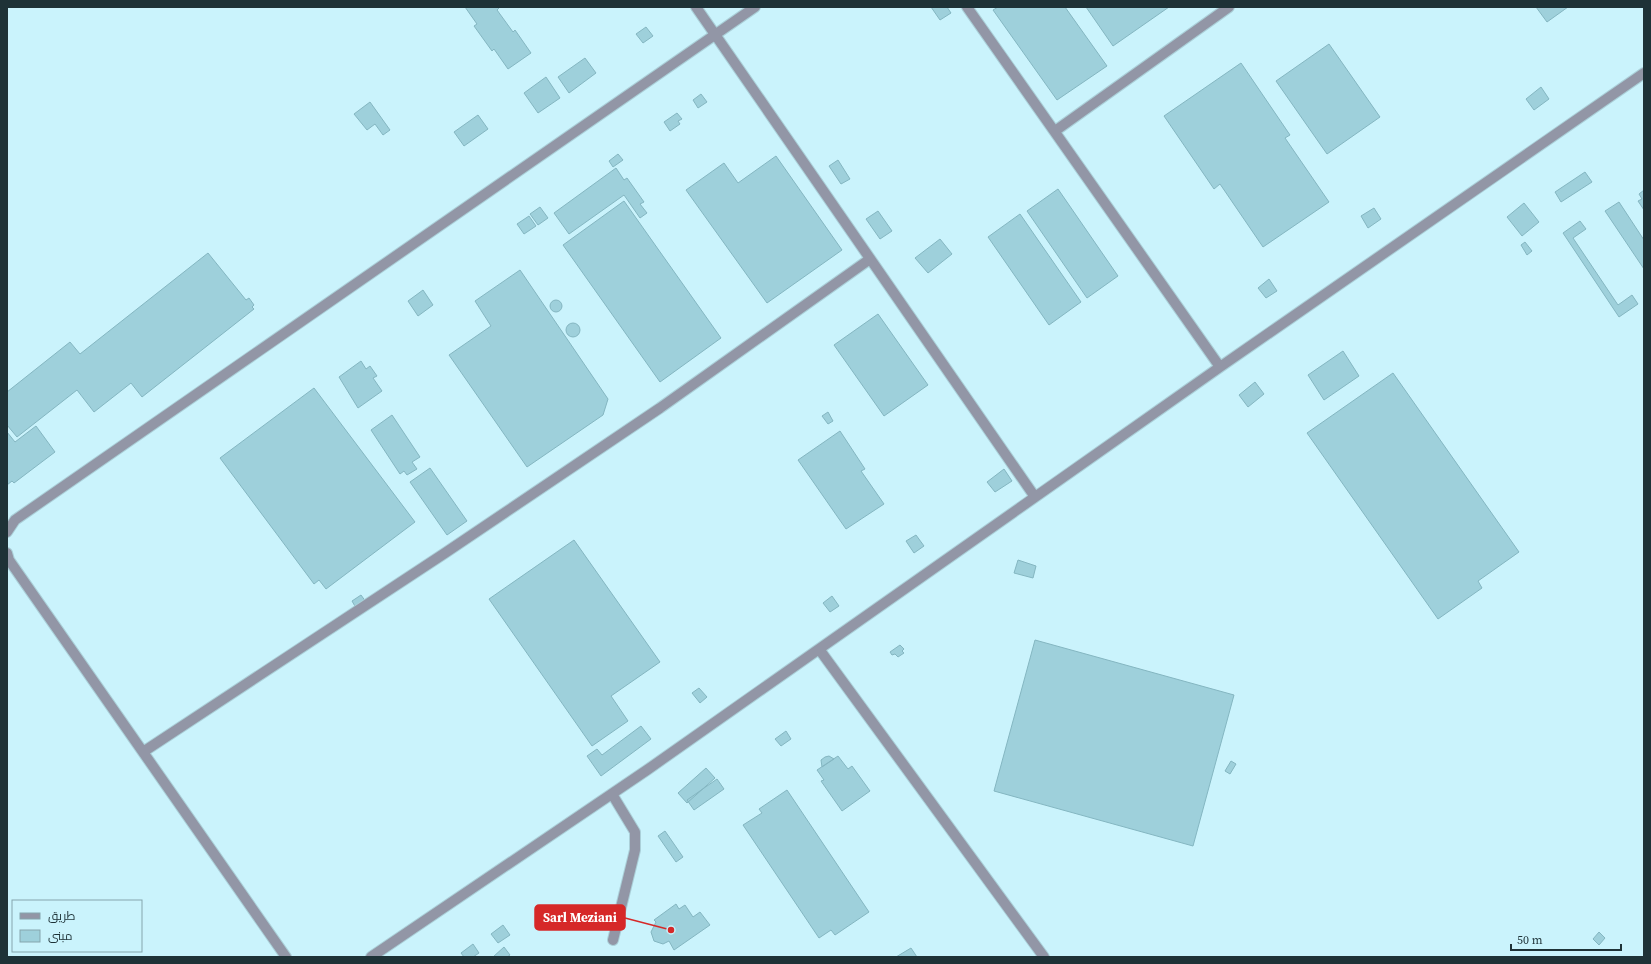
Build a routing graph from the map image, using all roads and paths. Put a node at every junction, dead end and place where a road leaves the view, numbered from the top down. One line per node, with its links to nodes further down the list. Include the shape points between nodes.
1 (696, 7): 5 (street)
2 (755, 7): 5 (street)
3 (967, 7): 7 (street)
4 (1229, 7): 7 (street)
5 (715, 35): 8 (street); 11 (street, via 15,520)
6 (1644, 73): 9 (street)
7 (1055, 131): 9 (street)
8 (870, 260): 10 (street); 14 (street, via 575,465)
9 (1220, 367): 10 (street)
10 (1035, 497): 13 (street)
11 (7, 532)
12 (7, 552): 14 (street, via 9,560)
13 (819, 650): 15 (street); 19 (street)
14 (143, 752): 17 (street)
15 (612, 794): 16 (street, via 635,832 635,844); 18 (street)
16 (613, 940)
17 (286, 957)
18 (371, 957)
19 (1044, 957)

